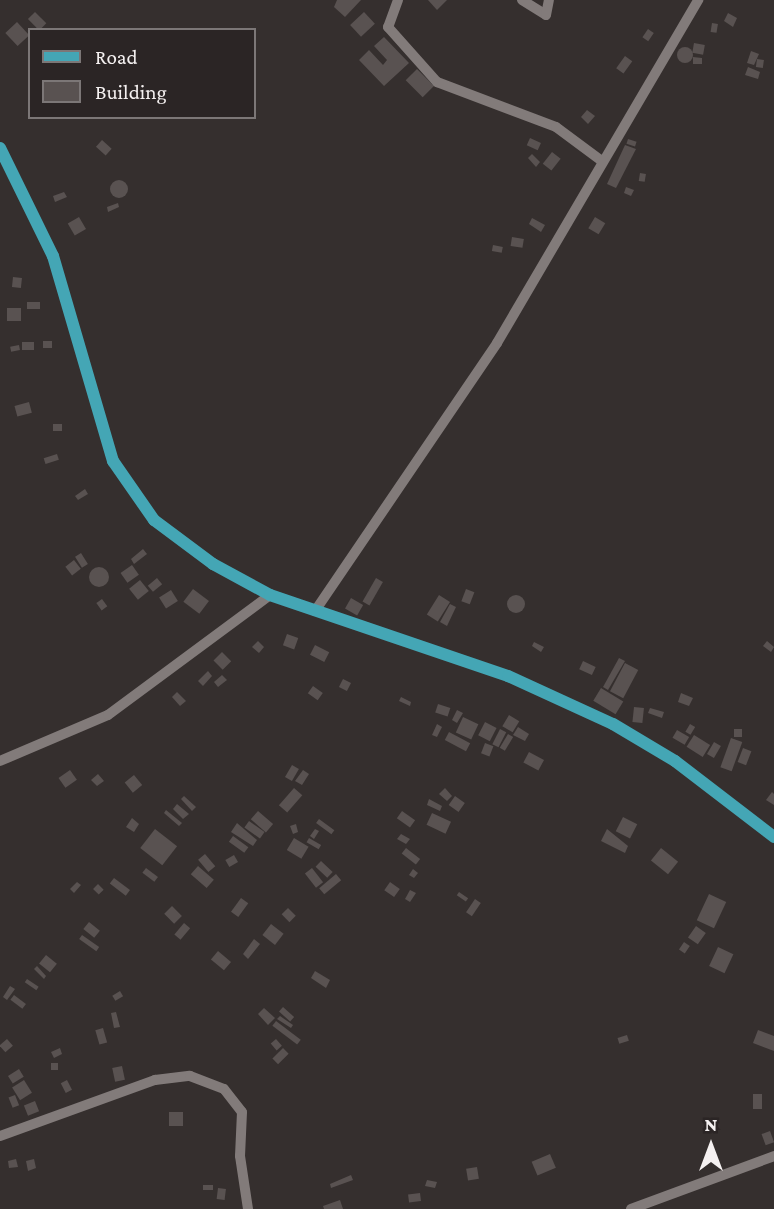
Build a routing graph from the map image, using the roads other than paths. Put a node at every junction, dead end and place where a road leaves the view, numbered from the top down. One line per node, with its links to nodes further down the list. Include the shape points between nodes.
1 (398, 0): 6 (street, via 388,27 437,82 556,127)
2 (522, 0): 3 (street, via 546,15)
3 (549, 0)
4 (698, 0): 6 (street)
5 (0, 148): 7 (main road, via 49,246 101,432 133,494 183,544)
6 (602, 161): 8 (street, via 497,343)
7 (270, 595): 8 (main road); 9 (street, via 108,715)
8 (315, 611): 10 (main road, via 508,676 613,724 675,761)
9 (0, 761)
10 (774, 837)
11 (0, 1136): 13 (street, via 155,1080 190,1076 224,1089 242,1112 240,1156)
12 (774, 1156): 14 (street)
13 (248, 1209)
14 (631, 1209)

